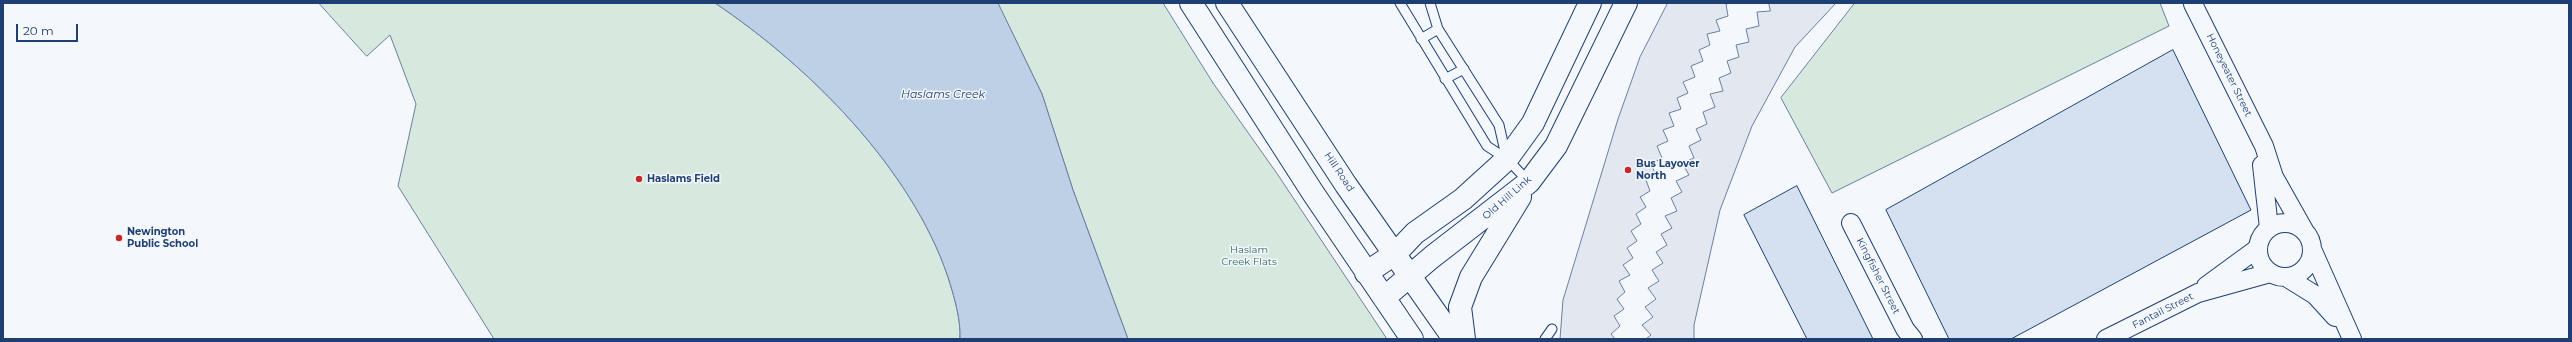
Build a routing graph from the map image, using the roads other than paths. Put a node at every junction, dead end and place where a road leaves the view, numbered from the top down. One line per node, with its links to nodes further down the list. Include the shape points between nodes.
1 (1191, 3): 21 (main road)
2 (1227, 3): 20 (main road, Hill Road, via 1346,185)
3 (1400, 3): 9 (lane)
4 (1430, 3): 8 (lane)
5 (1590, 3): 13 (main road, via 1533,123)
6 (1626, 3): 14 (main road, Old Hill Link, via 1556,146)
7 (2193, 4): 12 (street, Honeyeater Street)
8 (1438, 29): 9 (lane); 10 (lane)
9 (1421, 39): 11 (lane)
10 (1464, 69): 11 (lane); 13 (lane, via 1499,125)
11 (1445, 79): 13 (lane, via 1487,146)
12 (2264, 146): 16 (street, via 2261,168); 17 (street, Honeyeater Street, via 2274,178)
13 (1507, 159): 14 (lane); 20 (main road, via 1463,199 1415,233)
14 (1529, 182): 23 (main road, Old Hill Link, via 1432,257); 31 (main road, via 1471,277 1460,307)
15 (1851, 223): 28 (street, Kingfisher Street)
16 (2269, 228): 17 (street, via 2284,223 2292,224); 18 (street, via 2261,237)
17 (2304, 232): 19 (street)
18 (2258, 248): 22 (street, via 2261,262); 24 (street, Fantail Street)
19 (2312, 249): 22 (street, via 2301,271); 27 (street)
20 (1396, 253): 21 (main road); 23 (main road, Hill Road)
21 (1366, 273): 25 (main road)
22 (2278, 275): 24 (street, Fantail Street); 27 (street, via 2316,295)
23 (1411, 277): 25 (main road, Old Hill Link); 30 (main road, Hill Road)
24 (2198, 293): 33 (street, Fantail Street)
25 (1384, 298): 29 (main road)
26 (1552, 329): 32 (lane)
27 (2349, 333)
28 (1908, 336)
29 (1412, 339)
30 (1454, 339)
31 (1464, 339)
32 (1545, 339)
33 (2106, 339)

